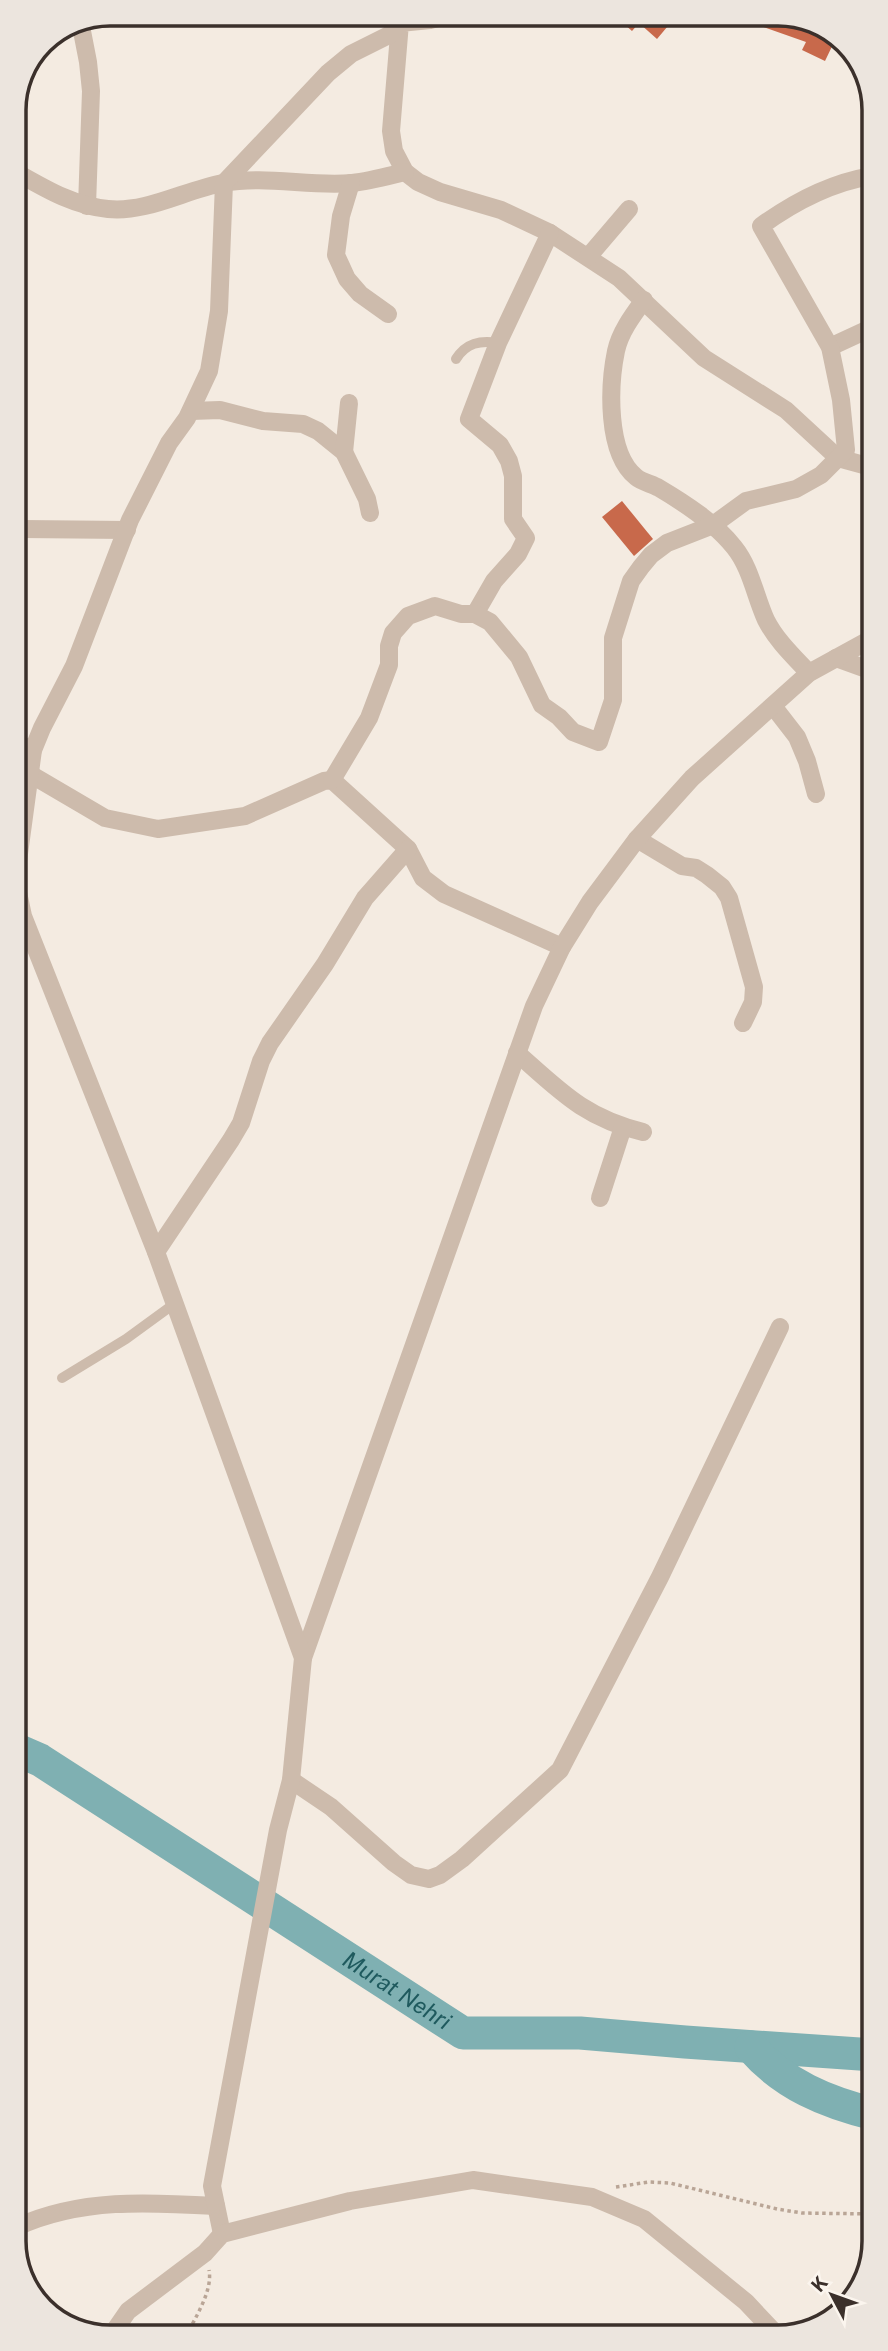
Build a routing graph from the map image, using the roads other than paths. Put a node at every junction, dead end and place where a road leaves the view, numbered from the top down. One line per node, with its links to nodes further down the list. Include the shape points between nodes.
1 (395, 26): 7 (street, via 328,73)
2 (400, 26): 4 (street, via 391,131 394,151)
3 (82, 32): 9 (street, via 91,91)
4 (405, 172): 8 (street); 11 (street, via 440,192 501,210)
5 (26, 178): 9 (street)
6 (862, 178): 17 (street, via 806,198 761,226)
7 (224, 183): 8 (street); 9 (street, via 131,209); 20 (street, via 215,345)
8 (351, 183): 14 (street, via 336,256 360,295)
9 (87, 206)
10 (629, 209): 12 (street)
11 (550, 233): 12 (street); 16 (street)
12 (588, 257): 13 (street)
13 (644, 300): 22 (street, via 704,358 786,410); 25 (street, via 616,349 612,388 616,446 637,478)
14 (388, 314)
15 (862, 332): 17 (street)
16 (498, 344): 18 (lane, via 468,345); 28 (street, via 468,419 500,444 509,461 513,519 526,538)
17 (831, 347): 22 (street, via 846,437 846,450)
18 (456, 359)
19 (349, 403): 21 (street)
20 (191, 411): 21 (street, via 220,410 263,421 303,424 318,430); 27 (street, via 164,452)
21 (344, 452): 24 (street)
22 (838, 458): 23 (street); 25 (street, via 813,480 796,489 746,501)
23 (862, 465)
24 (370, 513)
25 (713, 525): 28 (street, via 667,543 631,581 613,638 613,700 599,742 573,732 542,705 519,657 490,622); 32 (street, via 745,564 778,638)
26 (26, 529): 27 (street)
27 (127, 530): 35 (street, via 74,666)
28 (475, 614): 37 (street, via 435,607 401,623 393,633 389,666 369,718)
29 (862, 644): 30 (street)
30 (836, 658): 31 (street); 32 (street)
31 (862, 667)
32 (809, 673): 33 (street)
33 (773, 706): 38 (street, via 797,737); 40 (street, via 692,778)
34 (26, 747): 35 (street)
35 (33, 750): 36 (street)
36 (30, 774): 37 (street, via 104,817 158,829 245,816); 39 (street)
37 (332, 780): 41 (street)
38 (816, 794)
39 (26, 800)
40 (637, 839): 43 (street); 44 (street, via 682,866 708,875 729,898 754,987)
41 (408, 849): 43 (street, via 423,878 444,894); 49 (street, via 365,898 270,1043 235,1133)
42 (26, 924): 49 (street)
43 (562, 947): 45 (street)
44 (743, 1023)
45 (517, 1054): 46 (street, via 570,1100); 53 (street)
46 (623, 1127): 47 (street); 48 (street)
47 (643, 1132)
48 (600, 1199)
49 (156, 1252): 50 (street)
50 (174, 1304): 52 (lane); 53 (street)
51 (780, 1327): 54 (street, via 660,1577 560,1770 462,1859 429,1879 411,1875 394,1863 331,1807)
52 (62, 1378)
53 (303, 1658): 54 (street)
54 (291, 1780): 55 (street, via 212,2186)
55 (216, 2206): 56 (street, via 138,2202 71,2209); 57 (street)
56 (26, 2224)
57 (222, 2234): 58 (street, via 205,2253 128,2311); 59 (street, via 350,2201 473,2180 592,2197 644,2219)
58 (118, 2325)
59 (768, 2325)

